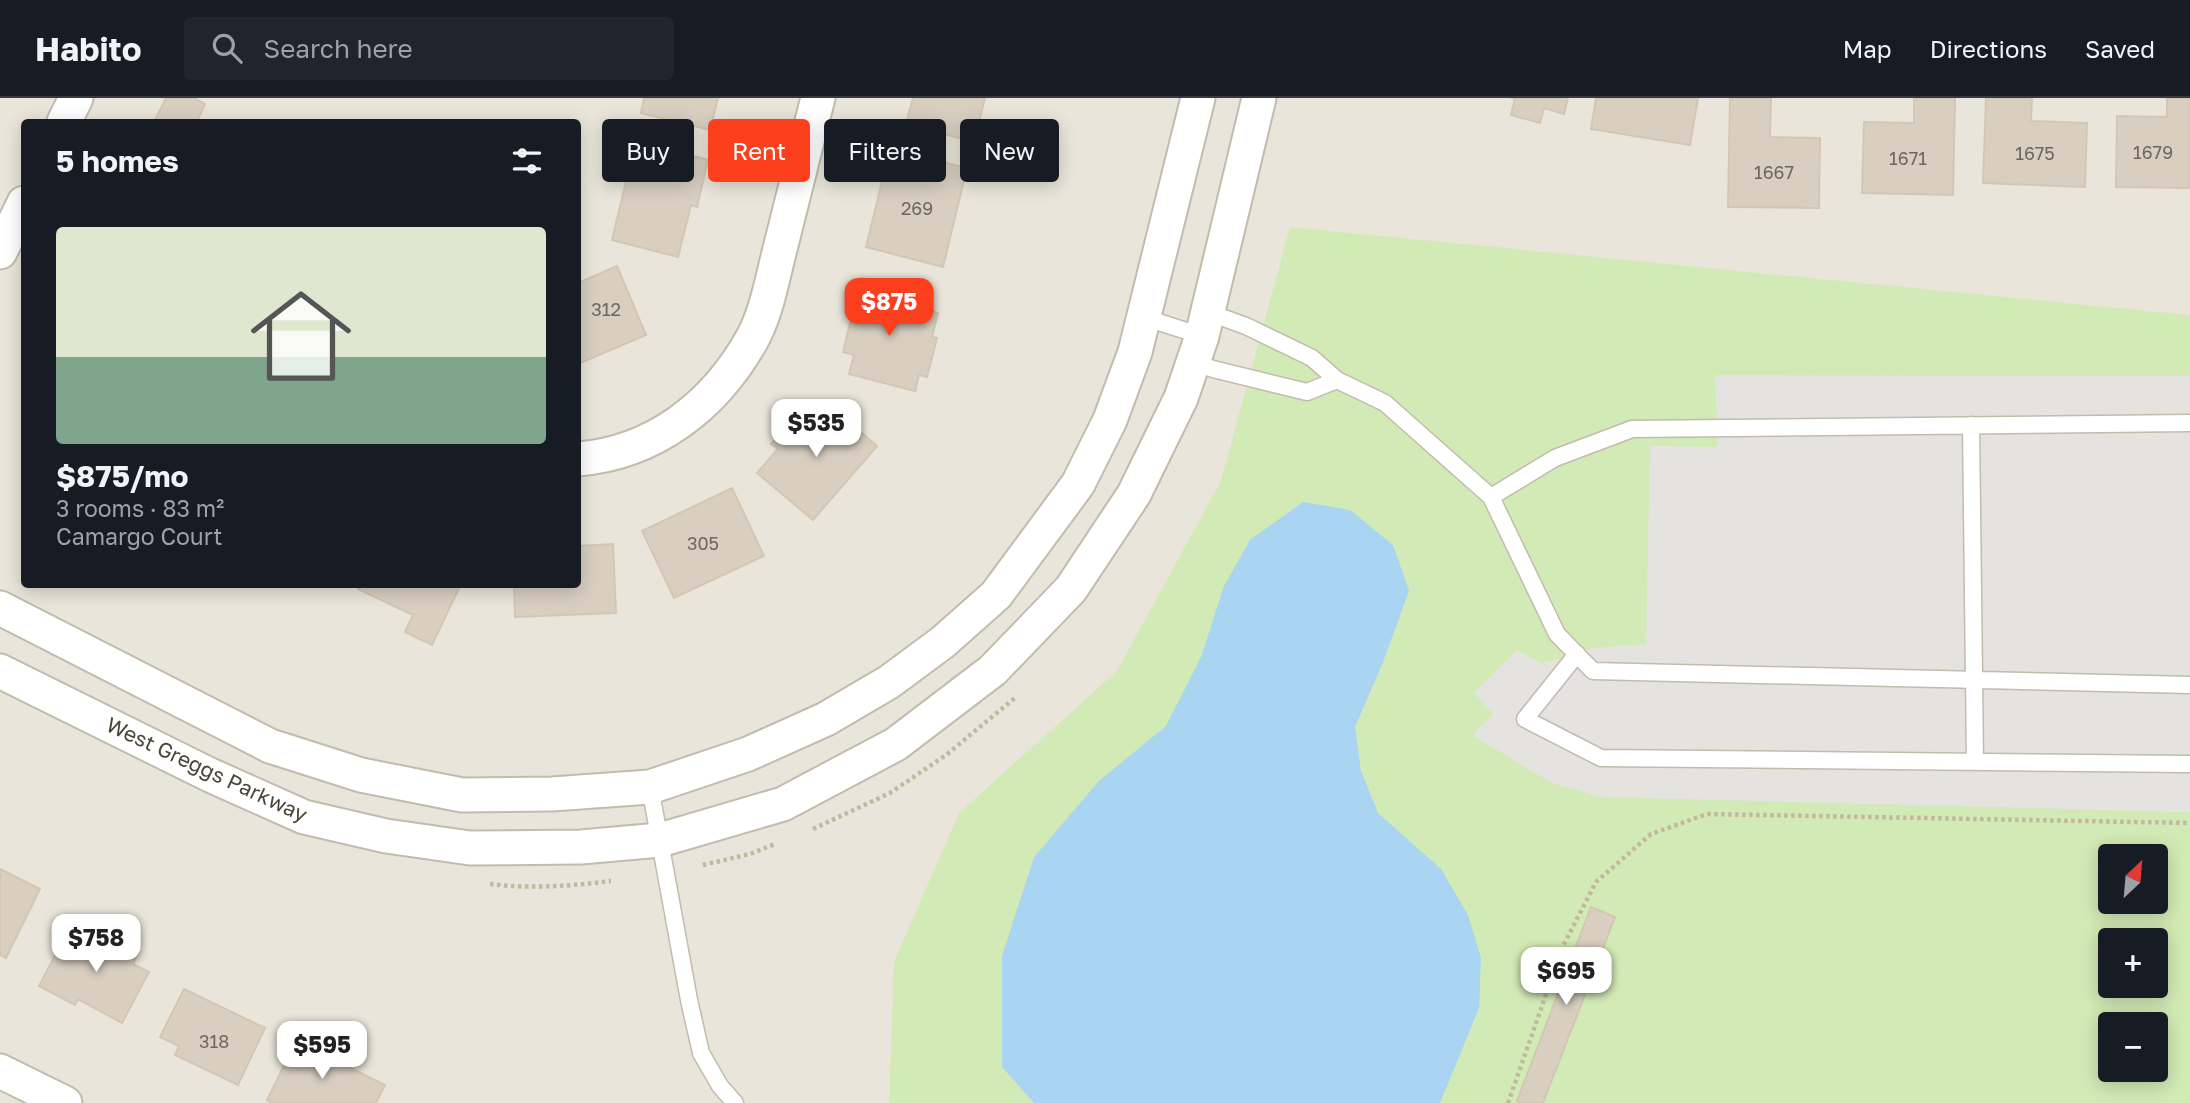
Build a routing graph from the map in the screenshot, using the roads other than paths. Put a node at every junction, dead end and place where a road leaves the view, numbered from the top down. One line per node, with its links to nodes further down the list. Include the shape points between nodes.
1 (76, 98): 5 (street)
2 (818, 98): 11 (street, via 766,304 752,339 718,390 701,406 658,436 621,451)
3 (1198, 98): 6 (street)
4 (1259, 98): 7 (street, West Greggs Parkway)
5 (66, 119)
6 (1143, 317): 7 (lane); 20 (street, via 1110,420 1078,484 996,594 889,682 826,719 748,754)
7 (1201, 337): 8 (lane, via 1246,326 1312,358); 8 (lane, via 1213,369 1307,392); 21 (street, West Greggs Parkway, via 1181,398 1134,494 1071,589 993,670 896,744 783,804)
8 (1338, 380): 12 (lane, via 1385,402)
9 (2190, 423): 10 (lane)
10 (1971, 425): 12 (lane, via 1632,429 1555,458); 16 (lane)
11 (581, 459)
12 (1491, 497): 14 (lane, via 1557,634)
13 (0, 608): 20 (street, via 270,746 361,775 462,795)
14 (1577, 654): 16 (lane, via 1593,671); 18 (lane, via 1525,719 1601,758)
15 (0, 671): 21 (street, West Greggs Parkway, via 303,817 386,836 471,848 581,848)
16 (1974, 680): 17 (lane); 18 (lane)
17 (2190, 685)
18 (1975, 762): 19 (lane)
19 (2190, 764)
20 (650, 787): 21 (lane)
21 (660, 840): 24 (lane, via 701,1053)
22 (0, 1070): 23 (street)
23 (65, 1103)
24 (735, 1103)

